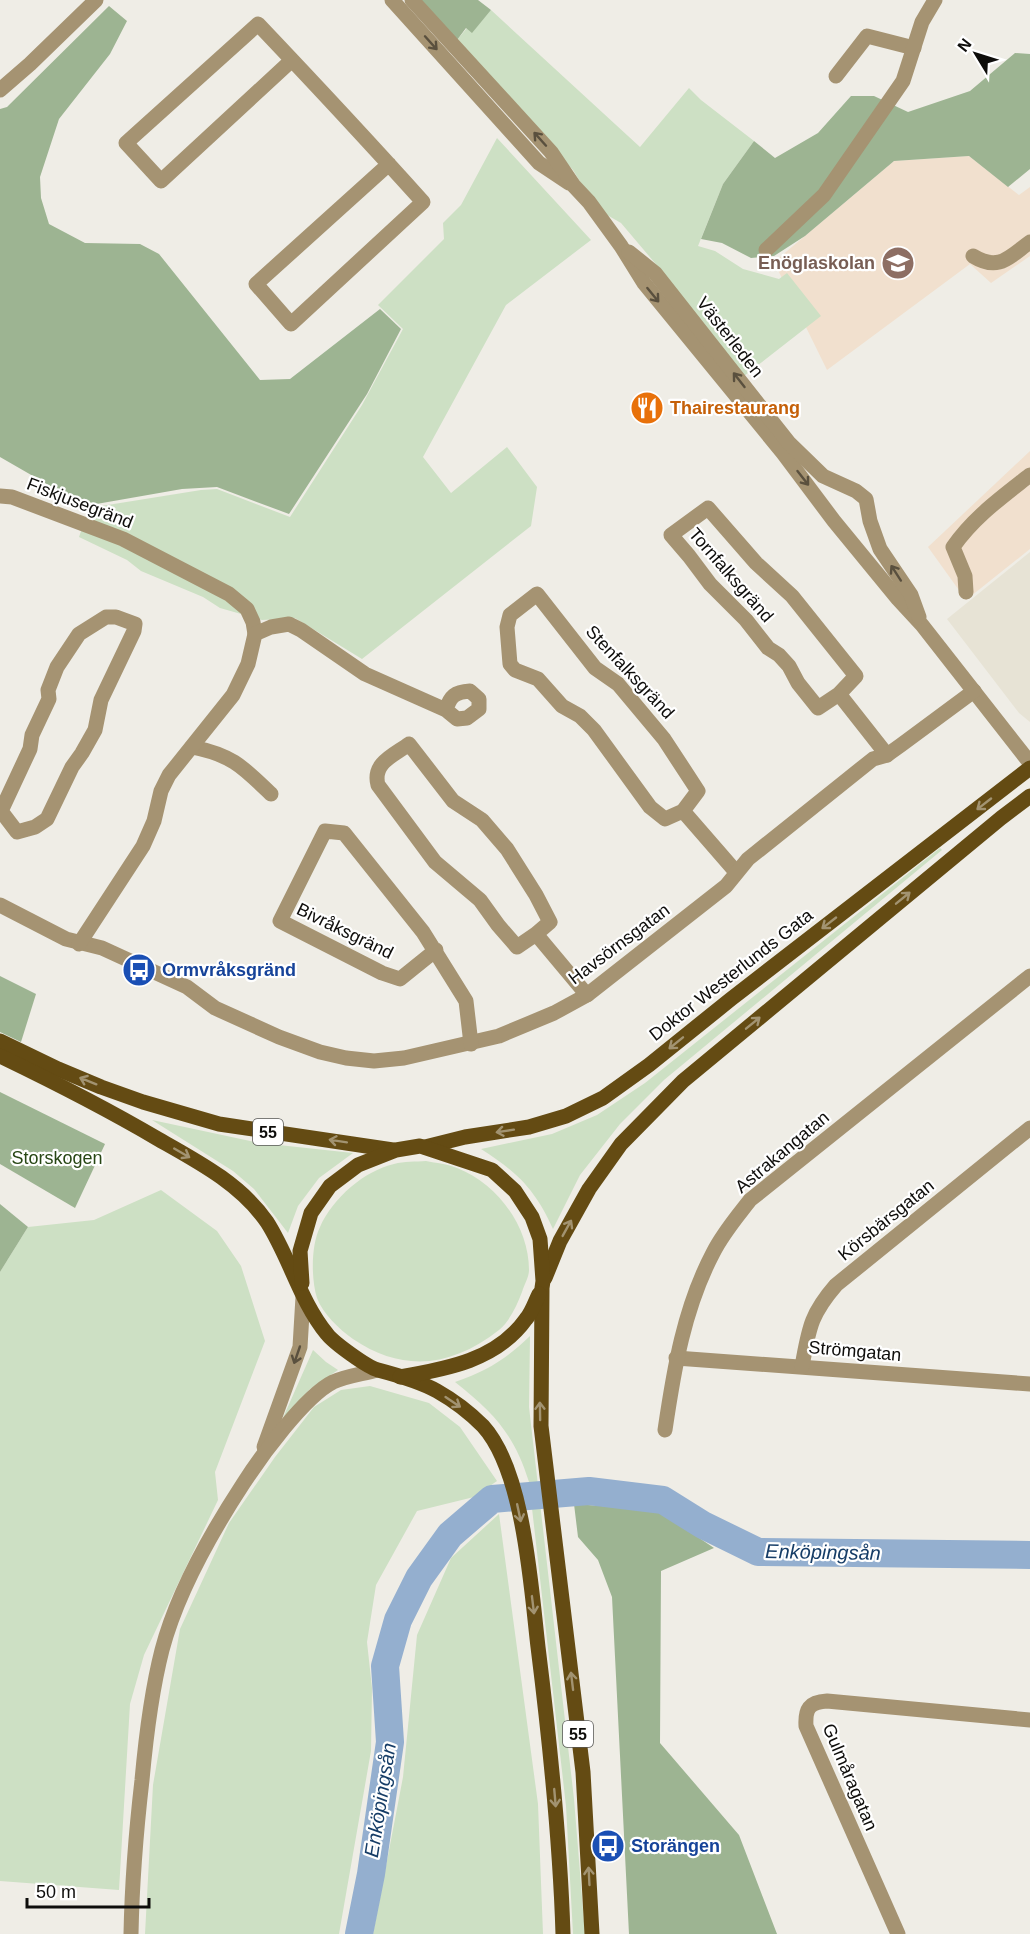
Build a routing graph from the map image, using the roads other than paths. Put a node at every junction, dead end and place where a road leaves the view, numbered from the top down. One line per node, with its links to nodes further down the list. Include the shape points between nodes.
1 (96, 0): 8 (street)
2 (392, 0): 10 (street, Västerleden, one-way to 10, via 538,163)
3 (412, 0): 10 (street, Västerleden, one-way to 3, via 551,152)
4 (935, 0): 5 (street, via 922,22)
5 (914, 48): 7 (street, via 867,36); 13 (street, via 903,81 824,195)
6 (292, 60): 6 (street, via 258,24 126,143 161,181); 9 (street)
7 (836, 76)
8 (0, 90)
9 (389, 164): 9 (street, via 423,202 291,324 256,284)
10 (574, 186): 12 (street, Västerleden)
11 (1030, 242): 14 (street, via 1002,263 984,263)
12 (621, 246): 16 (street, Västerleden, one-way to 12, via 823,476 789,443 656,273); 18 (street, Västerleden, one-way to 18, via 644,284)
13 (766, 250)
14 (973, 256)
15 (1030, 475): 19 (street, via 985,510 953,547 965,576)
16 (843, 487): 18 (street, via 833,492); 20 (street, Västerleden, one-way to 16, via 911,595 880,549 866,499)
17 (0, 496): 21 (street, Fiskjusegränd, via 12,497 123,539 229,594 247,609)
18 (828, 512): 20 (street, Västerleden)
19 (966, 592)
20 (922, 625): 22 (street, Västerleden)
21 (255, 634): 24 (street, via 289,624 365,674); 25 (street, via 248,664 233,695)
22 (974, 691): 26 (street, Havsörnsgatan); 27 (street, Västerleden)
23 (839, 694): 23 (street, Tornfalksgränd, via 856,676 792,596 756,563 708,508 670,535 768,648 789,666 818,708); 26 (street)
24 (446, 710)
25 (192, 747): 29 (street, via 226,756); 36 (street, via 161,791 143,846)
26 (887, 755): 33 (street, Havsörnsgatan, via 873,759)
27 (1030, 763)
28 (1030, 768): 44 (main road, Doktor Westerlunds Gata, one-way to 44, via 603,1098 548,1122)
29 (271, 794)
30 (1030, 796): 46 (main road, one-way to 30, via 560,1241 589,1189 621,1144 683,1081)
31 (683, 811): 31 (street, Stenfalksgränd, via 698,791 664,739 618,684 595,668 537,594 510,615 510,664 538,679 562,706 594,730 650,807 665,819); 33 (street)
32 (17, 832): 32 (street, via 1,811 30,749 57,667 79,634 106,617 135,624 100,700 95,730 47,819)
33 (736, 872): 39 (street, Havsörnsgatan, via 726,886)
34 (0, 905): 36 (street, Havsörnsgatan)
35 (536, 934): 35 (street, via 550,922 507,849 482,820 453,801 409,744 378,767 378,785 435,862 480,900 517,947); 39 (street)
36 (79, 944): 41 (street, Havsörnsgatan, via 102,948 187,987 215,1008 242,1021 320,1052 374,1061)
37 (436, 950): 37 (street, Bivråksgränd, via 344,833 325,831 280,921 400,979); 41 (street, Bivråksgränd, via 466,1001)
38 (1030, 976): 48 (street, Astrakangatan, via 750,1200 713,1253 688,1314)
39 (587, 995): 41 (street, Havsörnsgatan, via 523,1028)
40 (0, 1041): 45 (main road, 55, one-way to 40, via 219,1124 101,1087)
41 (471, 1044)
42 (0, 1056): 47 (main road, 55, one-way to 47, via 132,1123 225,1179 266,1221)
43 (1030, 1128): 49 (street, Körsbärsgatan, via 836,1285 811,1322)
44 (425, 1147): 45 (main road, 55); 46 (main road, 55, via 492,1170 515,1191 532,1217 540,1239)
45 (396, 1150): 47 (main road, 55, via 358,1165 330,1186 311,1213 300,1251)
46 (543, 1285): 51 (main road, 55, via 527,1319 509,1338 473,1361); 58 (main road, 55, one-way to 46, via 583,1772 540,1398)
47 (303, 1295): 50 (main road, 55, via 327,1335); 54 (street, one-way to 54, via 300,1347)
48 (676, 1358): 49 (street, Strömgatan); 53 (street, Astrakangatan)
49 (802, 1366): 52 (street, Strömgatan)
50 (377, 1370): 51 (main road, 55); 54 (street, via 333,1382 306,1405)
51 (400, 1377): 57 (main road, 55, one-way to 57, via 437,1391 470,1413 485,1428 511,1479 526,1546 551,1755)
52 (1030, 1384)
53 (665, 1430)
54 (259, 1460): 56 (street, via 216,1527 186,1586 163,1649 148,1716 133,1868)
55 (1030, 1720): 59 (street, Gulmåragatan, via 827,1701 816,1702 805,1715 806,1726)
56 (131, 1934)
57 (563, 1934)
58 (592, 1934)
59 (898, 1934)

